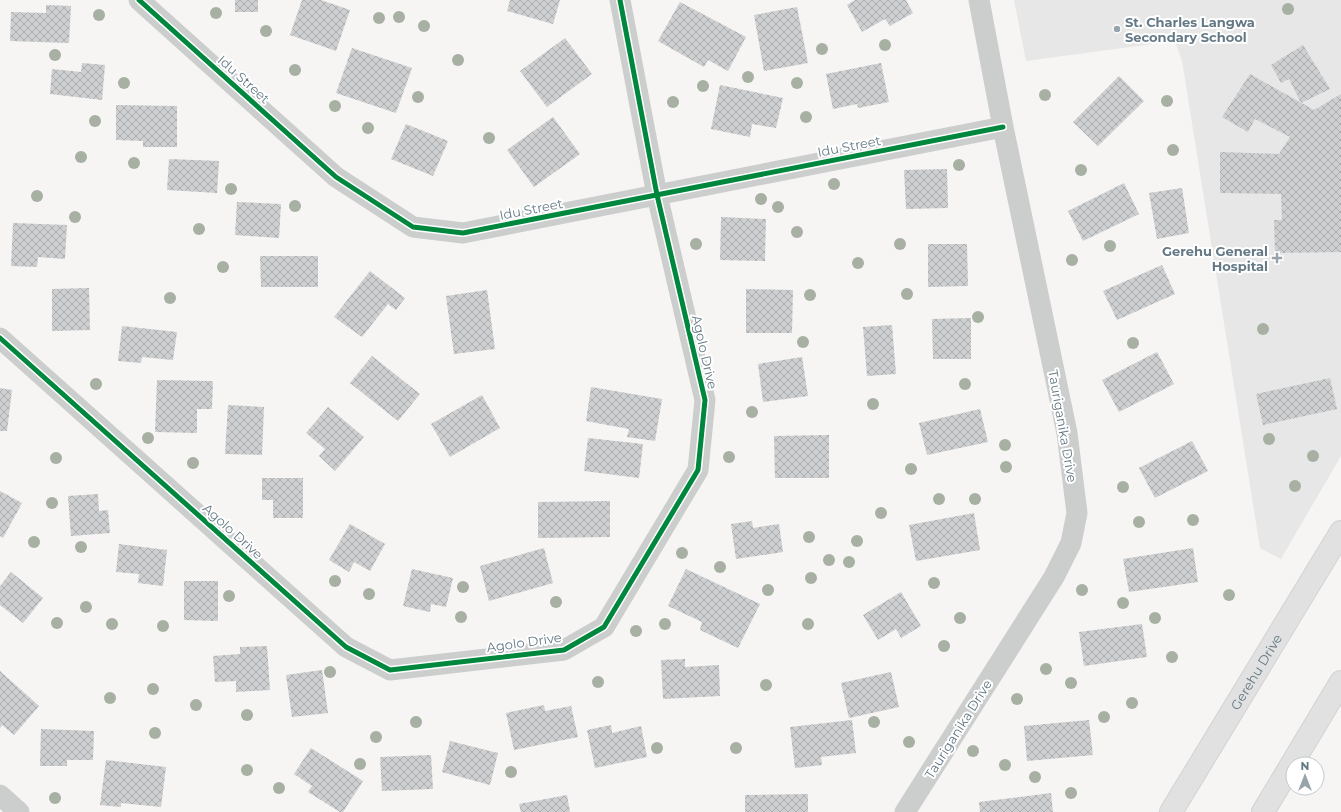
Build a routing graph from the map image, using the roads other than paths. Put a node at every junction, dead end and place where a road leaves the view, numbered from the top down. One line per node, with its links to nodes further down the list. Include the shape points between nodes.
1 (139, 0): 5 (street, Idu Street, via 336,177 413,227 463,234)
2 (620, 0): 5 (street, Agolo Drive)
3 (979, 0): 4 (street, Tauriganika Drive)
4 (1003, 127): 5 (street, Idu Street); 11 (street, Tauriganika Drive, via 1067,433 1077,513 1071,543 1054,577)
5 (657, 195): 6 (street, Agolo Drive, via 705,400 698,470 604,627 564,650 390,670 346,647)
6 (0, 338)
7 (1341, 532): 12 (street, Gerehu Drive)
8 (1341, 682): 13 (street)
9 (0, 795): 10 (street)
10 (19, 812)
11 (905, 812)
12 (1171, 812)
13 (1263, 812)

